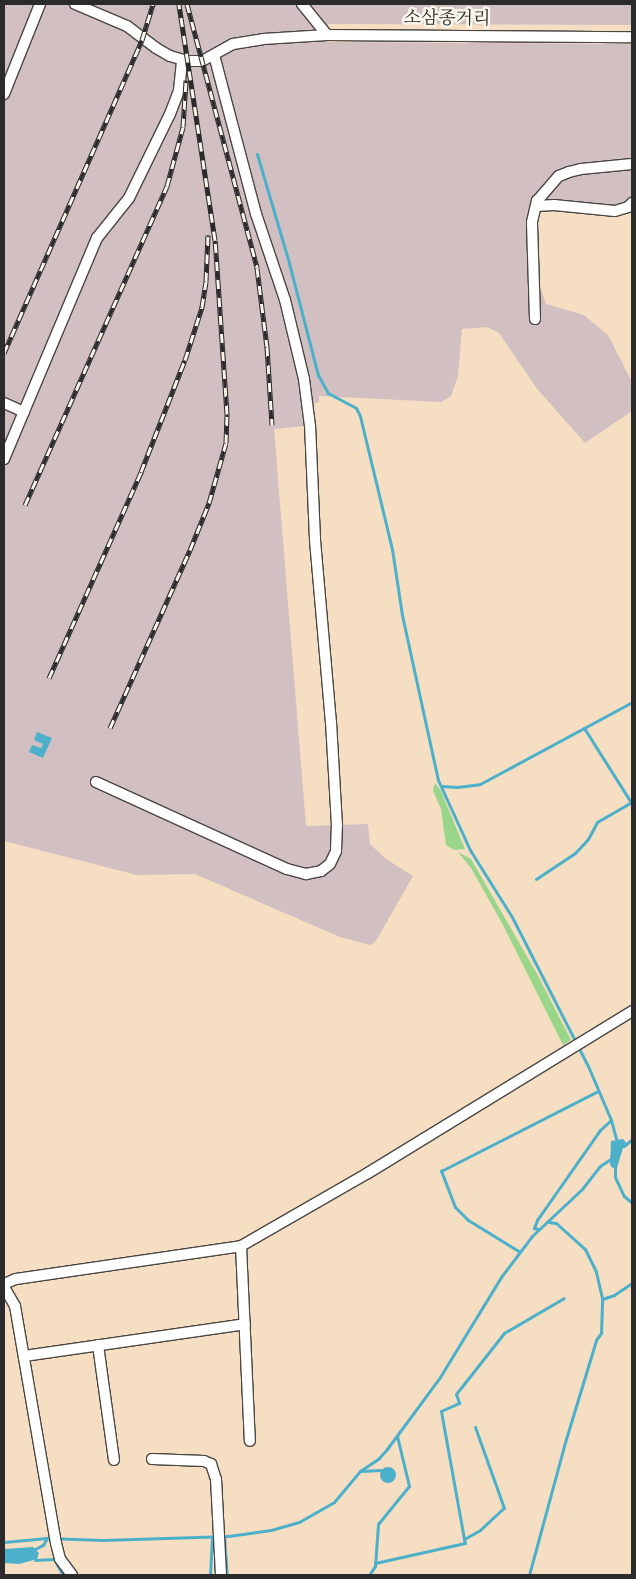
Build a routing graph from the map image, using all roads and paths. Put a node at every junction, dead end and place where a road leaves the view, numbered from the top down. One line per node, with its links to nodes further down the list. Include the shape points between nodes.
1 (40, 4): 8 (street)
2 (75, 4): 7 (street, via 127,26 156,48)
3 (302, 4): 4 (street)
4 (327, 35): 5 (street, 소삼종거리); 6 (street, 소삼종거리, via 232,44)
5 (632, 37)
6 (214, 55): 7 (street, via 202,61); 16 (street, via 256,214 285,300 304,378 331,723 336,851 330,864 321,871 306,874 287,870)
7 (182, 60): 14 (street, via 179,90 170,114 129,198 97,238)
8 (4, 94)
9 (632, 164): 11 (street, via 581,169 558,176)
10 (632, 203): 11 (street, via 615,210 554,204)
11 (536, 206): 12 (street, via 532,222)
12 (535, 319)
13 (4, 403): 14 (street)
14 (24, 412): 15 (street)
15 (4, 459)
16 (96, 782)
17 (632, 1011): 18 (street)
18 (241, 1246): 19 (street, via 16,1279); 20 (street)
19 (4, 1286): 22 (street, via 14,1306)
20 (245, 1324): 21 (street); 23 (street)
21 (98, 1345): 22 (street); 25 (street)
22 (24, 1356): 26 (street, via 60,1559)
23 (250, 1441)
24 (152, 1459): 27 (street, via 211,1464 216,1479)
25 (114, 1460)
26 (72, 1575)
27 (221, 1575)

